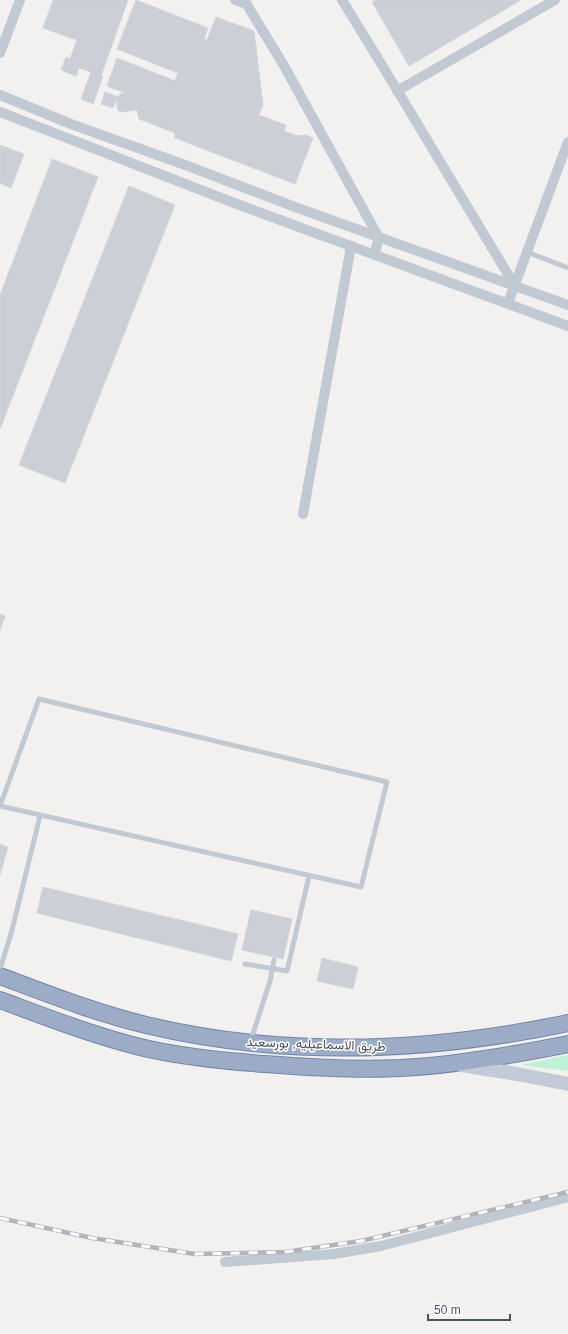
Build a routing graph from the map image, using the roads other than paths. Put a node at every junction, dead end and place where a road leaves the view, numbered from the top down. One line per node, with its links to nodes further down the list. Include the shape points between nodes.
1 (20, 0): 6 (street)
2 (235, 0): 5 (street)
3 (342, 0): 7 (street)
4 (555, 0): 7 (street)
5 (245, 2): 11 (street, via 283,64)
6 (0, 53)
7 (398, 91): 16 (street)
8 (0, 95): 11 (street, via 71,124)
9 (0, 112): 12 (street)
10 (568, 142): 13 (street)
11 (379, 238): 14 (street); 16 (street)
12 (351, 246): 14 (street); 20 (street)
13 (527, 252): 15 (lane); 16 (street)
14 (374, 255): 17 (street)
15 (568, 268)
16 (515, 286): 17 (street); 18 (street)
17 (508, 304): 19 (street)
18 (568, 305)
19 (568, 326)
20 (303, 514)
21 (40, 816): 22 (lane); 22 (lane, via 0,806 39,699 386,782 361,887); 26 (lane)
22 (310, 876): 25 (lane, via 287,971)
23 (274, 960): 25 (lane)
24 (245, 964): 25 (lane)
25 (272, 968): 31 (lane)
26 (0, 969)
27 (0, 976): 28 (highway, طريق الاسماعيليه, بورسعيد)
28 (22, 984): 29 (highway); 31 (highway, طريق الاسماعيليه, بورسعيد, via 90,1009 145,1025)
29 (7, 1002): 33 (highway, طريق الاسماعيليه, بورسعيد, via 105,1037 140,1047 212,1061 360,1069)
30 (568, 1024): 31 (highway, طريق الاسماعيليه, بورسعيد, via 496,1036 416,1045 333,1047)
31 (251, 1043)
32 (568, 1044): 33 (highway, طريق الاسماعيليه, بورسعيد)
33 (452, 1064): 34 (main road)
34 (568, 1084)
35 (568, 1197): 36 (street, via 381,1246 334,1254)
36 (225, 1262)

